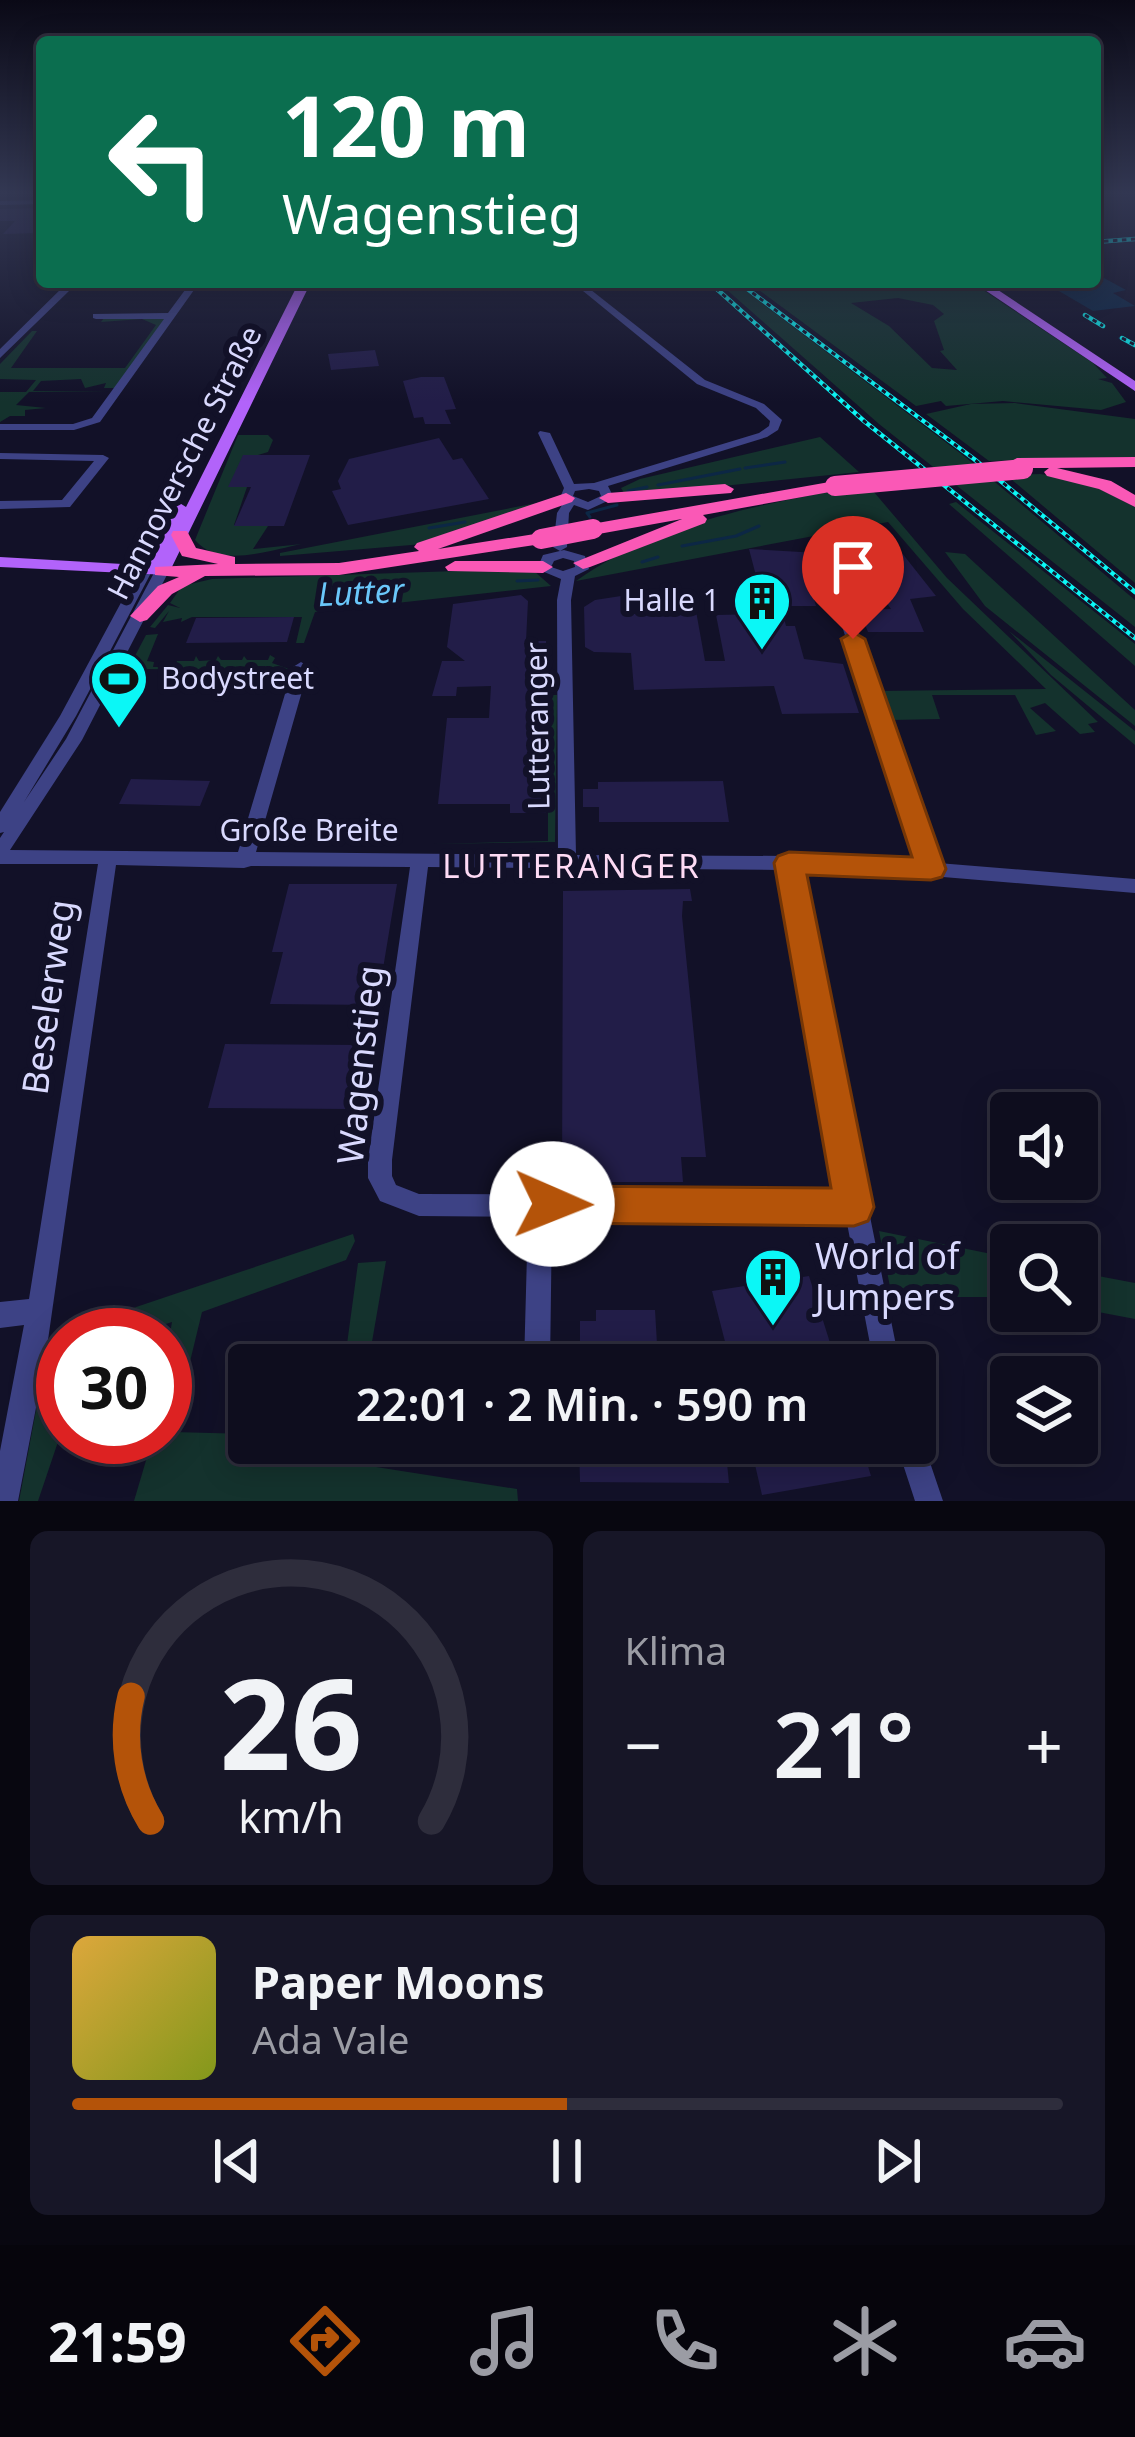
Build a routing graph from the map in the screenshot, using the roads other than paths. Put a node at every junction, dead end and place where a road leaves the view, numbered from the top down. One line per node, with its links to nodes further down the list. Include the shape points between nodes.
1 (67, 288): 9 (street)
2 (191, 288): 8 (street)
3 (296, 288): 24 (main road, Hannoversche Straße)
4 (296, 288): 28 (main road, Hannoversche Straße)
5 (584, 288): 21 (street, via 705,384 776,420 763,435 617,477)
6 (988, 288): 10 (main road)
7 (96, 316): 8 (street)
8 (172, 316): 13 (street, via 91,424)
9 (0, 355)
10 (1118, 375): 11 (main road); 12 (main road)
11 (1135, 386)
12 (1135, 398)
13 (0, 427)
14 (544, 433): 21 (street)
15 (0, 456): 23 (street, via 103,458 66,504)
16 (1135, 465): 17 (highway)
17 (1024, 467): 19 (highway, bridge); 22 (highway, via 1088,479)
18 (805, 483): 19 (highway); 20 (highway); 21 (highway)
19 (832, 483): 20 (highway)
20 (748, 496): 21 (highway); 21 (highway, via 704,508); 31 (highway, via 620,553)
21 (585, 500): 25 (highway, bridge); 26 (highway); 31 (street, Lutteranger, via 563,513)
22 (1135, 502)
23 (0, 506)
24 (180, 535): 28 (main road, Hannoversche Straße); 29 (highway, via 189,552)
25 (541, 536): 26 (highway); 30 (highway)
26 (387, 556): 29 (highway)
27 (0, 562): 28 (main road)
28 (156, 567): 29 (highway); 32 (street, Hannoversche Straße); 35 (street, Hannoversche Straße)
29 (234, 567): 30 (highway); 32 (highway, via 174,585)
30 (339, 569): 31 (highway)
31 (563, 569): 41 (street, Lutteranger)
32 (140, 616): 35 (street, Hannoversche Straße, via 74,740)
33 (847, 620): 43 (street)
34 (301, 667): 39 (street)
35 (8, 819): 36 (street, Hannoversche Straße); 37 (street, via 25,842)
36 (0, 857): 37 (street, Große Breite)
37 (58, 857): 38 (street, Große Breite)
38 (108, 859): 39 (street, Große Breite); 47 (street, Beselerweg)
39 (244, 860): 40 (street, Große Breite)
40 (420, 861): 41 (street, Große Breite); 45 (street, Wagenstieg, via 383,1186 418,1205)
41 (567, 861): 42 (street, Große Breite)
42 (789, 863): 43 (street, Große Breite); 46 (street)
43 (931, 869): 44 (street, Große Breite)
44 (1135, 886)
45 (540, 1204): 46 (street, Wagenstieg); 51 (street)
46 (854, 1207): 52 (street)
47 (39, 1308)
48 (36, 1310): 49 (street)
49 (0, 1315)
50 (36, 1326): 54 (street, Beselerweg)
51 (537, 1344)
52 (883, 1344)
53 (917, 1464): 55 (street)
54 (4, 1501)
55 (929, 1501)

